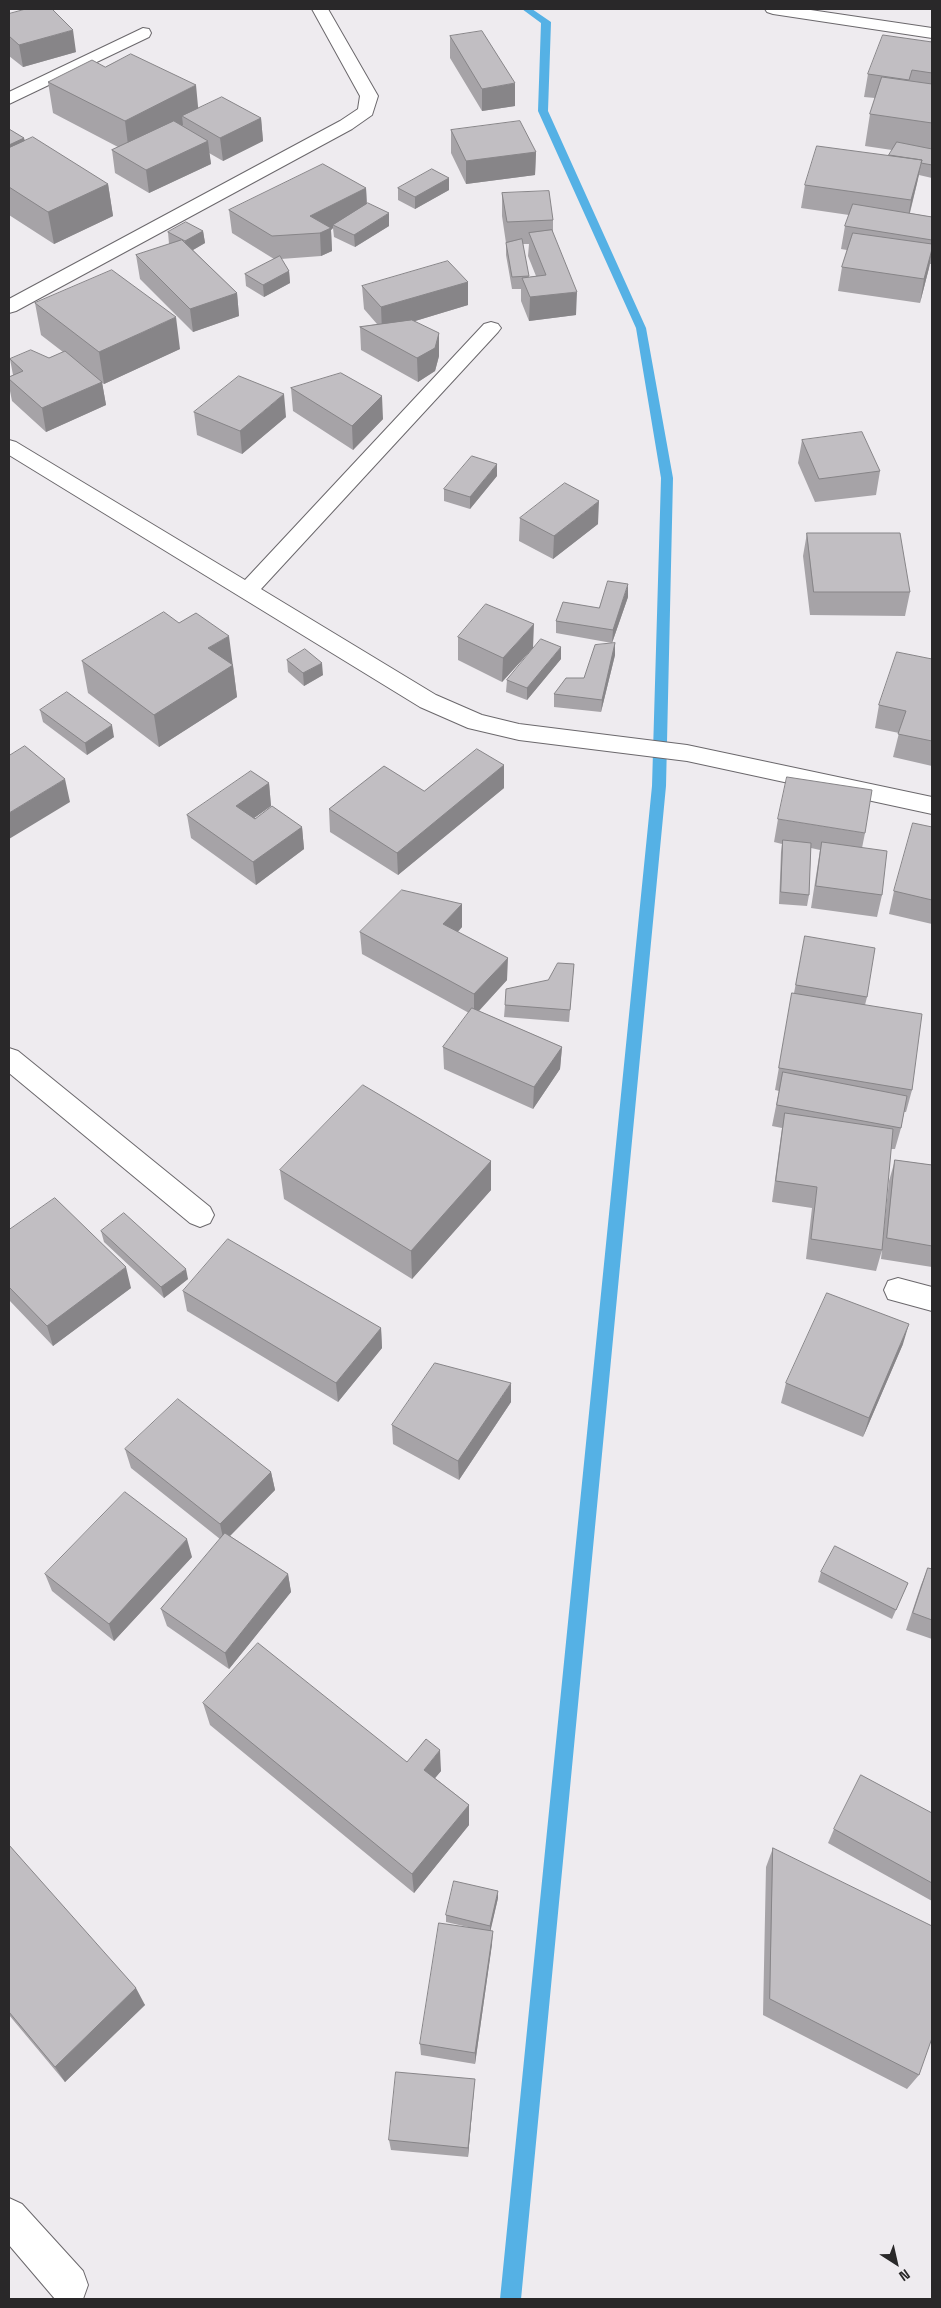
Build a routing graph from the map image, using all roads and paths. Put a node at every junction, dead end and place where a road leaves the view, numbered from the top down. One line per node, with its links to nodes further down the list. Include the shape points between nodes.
1 (320, 9): 6 (street, via 369,96 366,111 346,125)
2 (773, 9): 3 (street)
3 (932, 33)
4 (143, 34): 5 (street)
5 (9, 99)
6 (9, 307)
7 (491, 328): 9 (street)
8 (9, 446): 9 (street)
9 (247, 590): 10 (street, via 428,701 476,722 519,732 687,753)
10 (932, 806)
11 (9, 1058): 12 (street)
12 (200, 1215)
13 (898, 1290): 14 (street)
14 (932, 1299)
15 (9, 2217): 16 (street)
16 (69, 2285)

